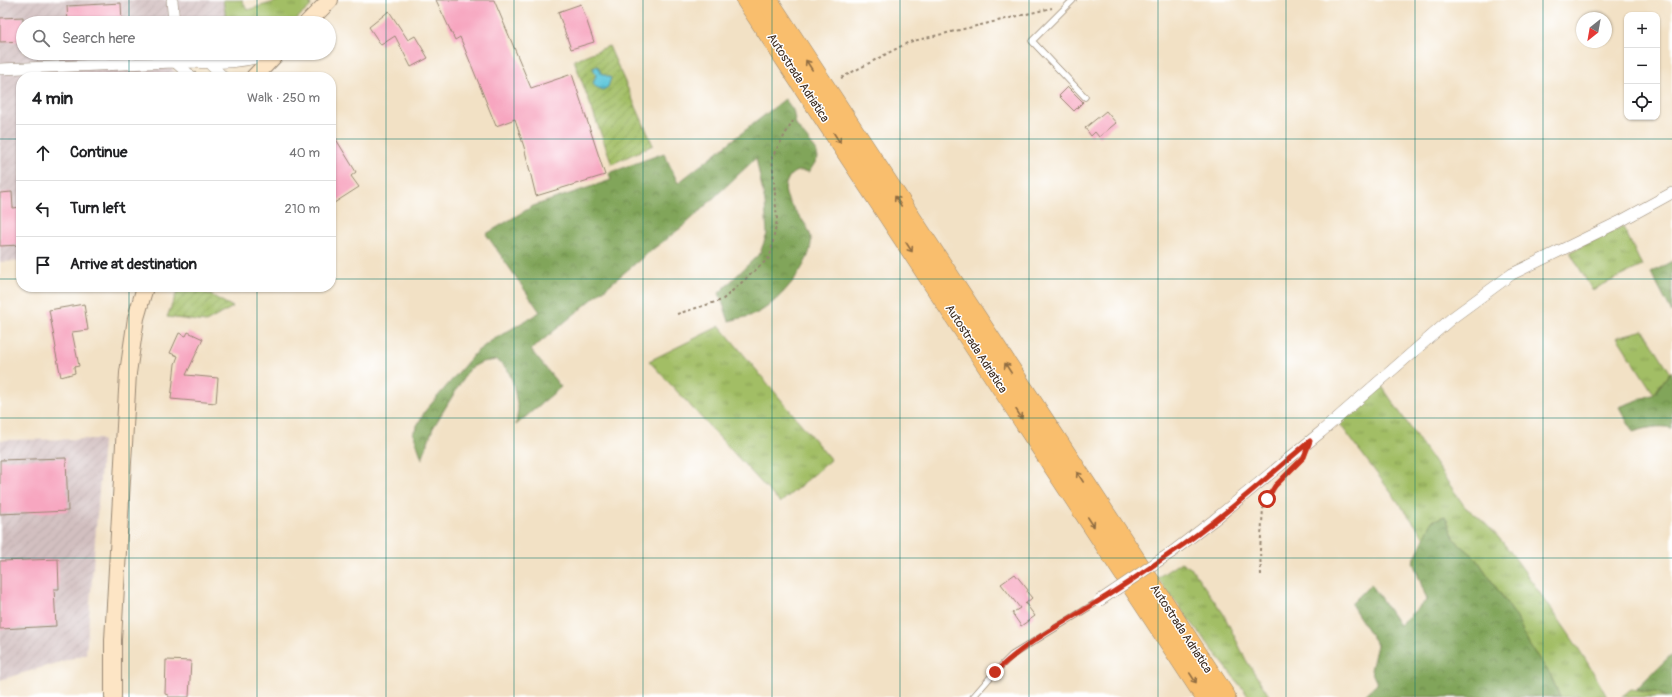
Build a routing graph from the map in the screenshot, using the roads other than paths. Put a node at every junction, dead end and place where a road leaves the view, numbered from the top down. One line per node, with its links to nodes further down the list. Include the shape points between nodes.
1 (172, 0): 6 (street)
2 (330, 0): 7 (main road)
3 (747, 0): 22 (highway, Autostrada Adriatica, one-way to 22)
4 (767, 0): 22 (highway, Autostrada Adriatica, one-way to 4)
5 (1071, 2): 18 (lane, via 1032,41)
6 (173, 16)
7 (314, 16)
8 (143, 60): 14 (street)
9 (177, 60): 15 (street)
10 (189, 60): 13 (street)
11 (247, 60): 13 (street)
12 (270, 60): 17 (main road)
13 (209, 63): 16 (street)
14 (0, 69)
15 (188, 72)
16 (218, 72)
17 (259, 72)
18 (1085, 97)
19 (1672, 193): 21 (street, bridge, via 1512,274 1452,318 1321,432 1214,520)
20 (144, 292): 23 (main road, via 136,318 128,373 113,640)
21 (1099, 601): 24 (lane, via 1012,655)
22 (1187, 654): 25 (highway, Autostrada Adriatica, one-way to 25); 26 (highway, Autostrada Adriatica)
23 (113, 697)
24 (973, 697)
25 (1206, 697)
26 (1225, 697)

